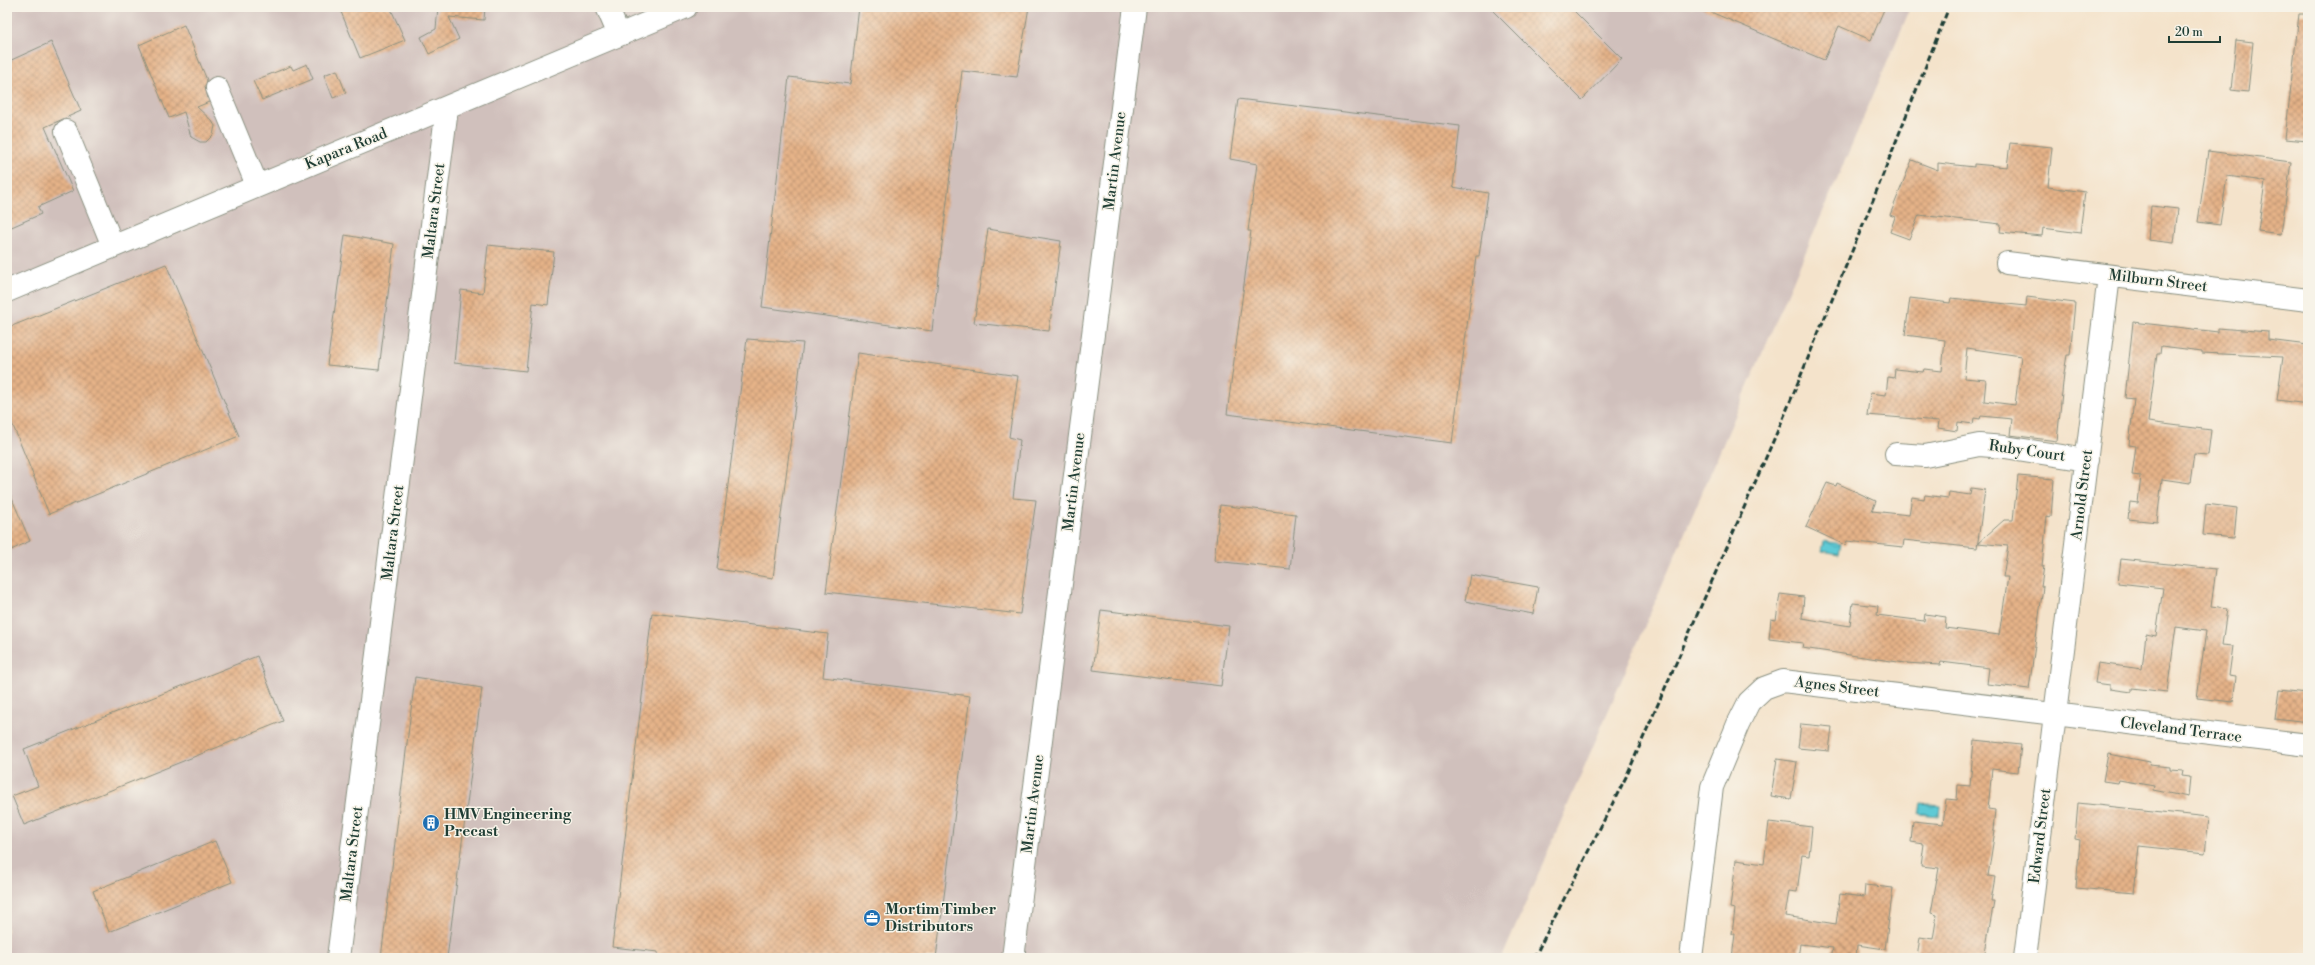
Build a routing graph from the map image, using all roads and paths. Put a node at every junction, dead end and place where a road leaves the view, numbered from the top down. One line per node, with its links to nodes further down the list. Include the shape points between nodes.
1 (607, 7): 4 (street)
2 (686, 7): 4 (street, Kapara Road)
3 (1135, 7): 19 (street, Martin Avenue)
4 (619, 35): 6 (street, Kapara Road)
5 (217, 88): 8 (street)
6 (447, 108): 8 (street, Kapara Road); 18 (street, Maltara Street)
7 (66, 131): 9 (street)
8 (257, 185): 9 (street, Kapara Road)
9 (112, 246): 12 (street, Kapara Road)
10 (2007, 263): 11 (street, Milburn Street)
11 (2109, 276): 13 (street, Milburn Street); 15 (street, Arnold Street)
12 (7, 291)
13 (2308, 300)
14 (1896, 454): 15 (street, Ruby Court, via 1926,456 1979,445)
15 (2087, 460): 16 (street, Arnold Street)
16 (2054, 714): 17 (street, Cleveland Terrace); 20 (street, Agnes Street, via 1784,680 1773,683 1749,702 1712,787); 21 (street, Edward Street)
17 (2308, 746)
18 (338, 958)
19 (1013, 958)
20 (1691, 958)
21 (2025, 958)

